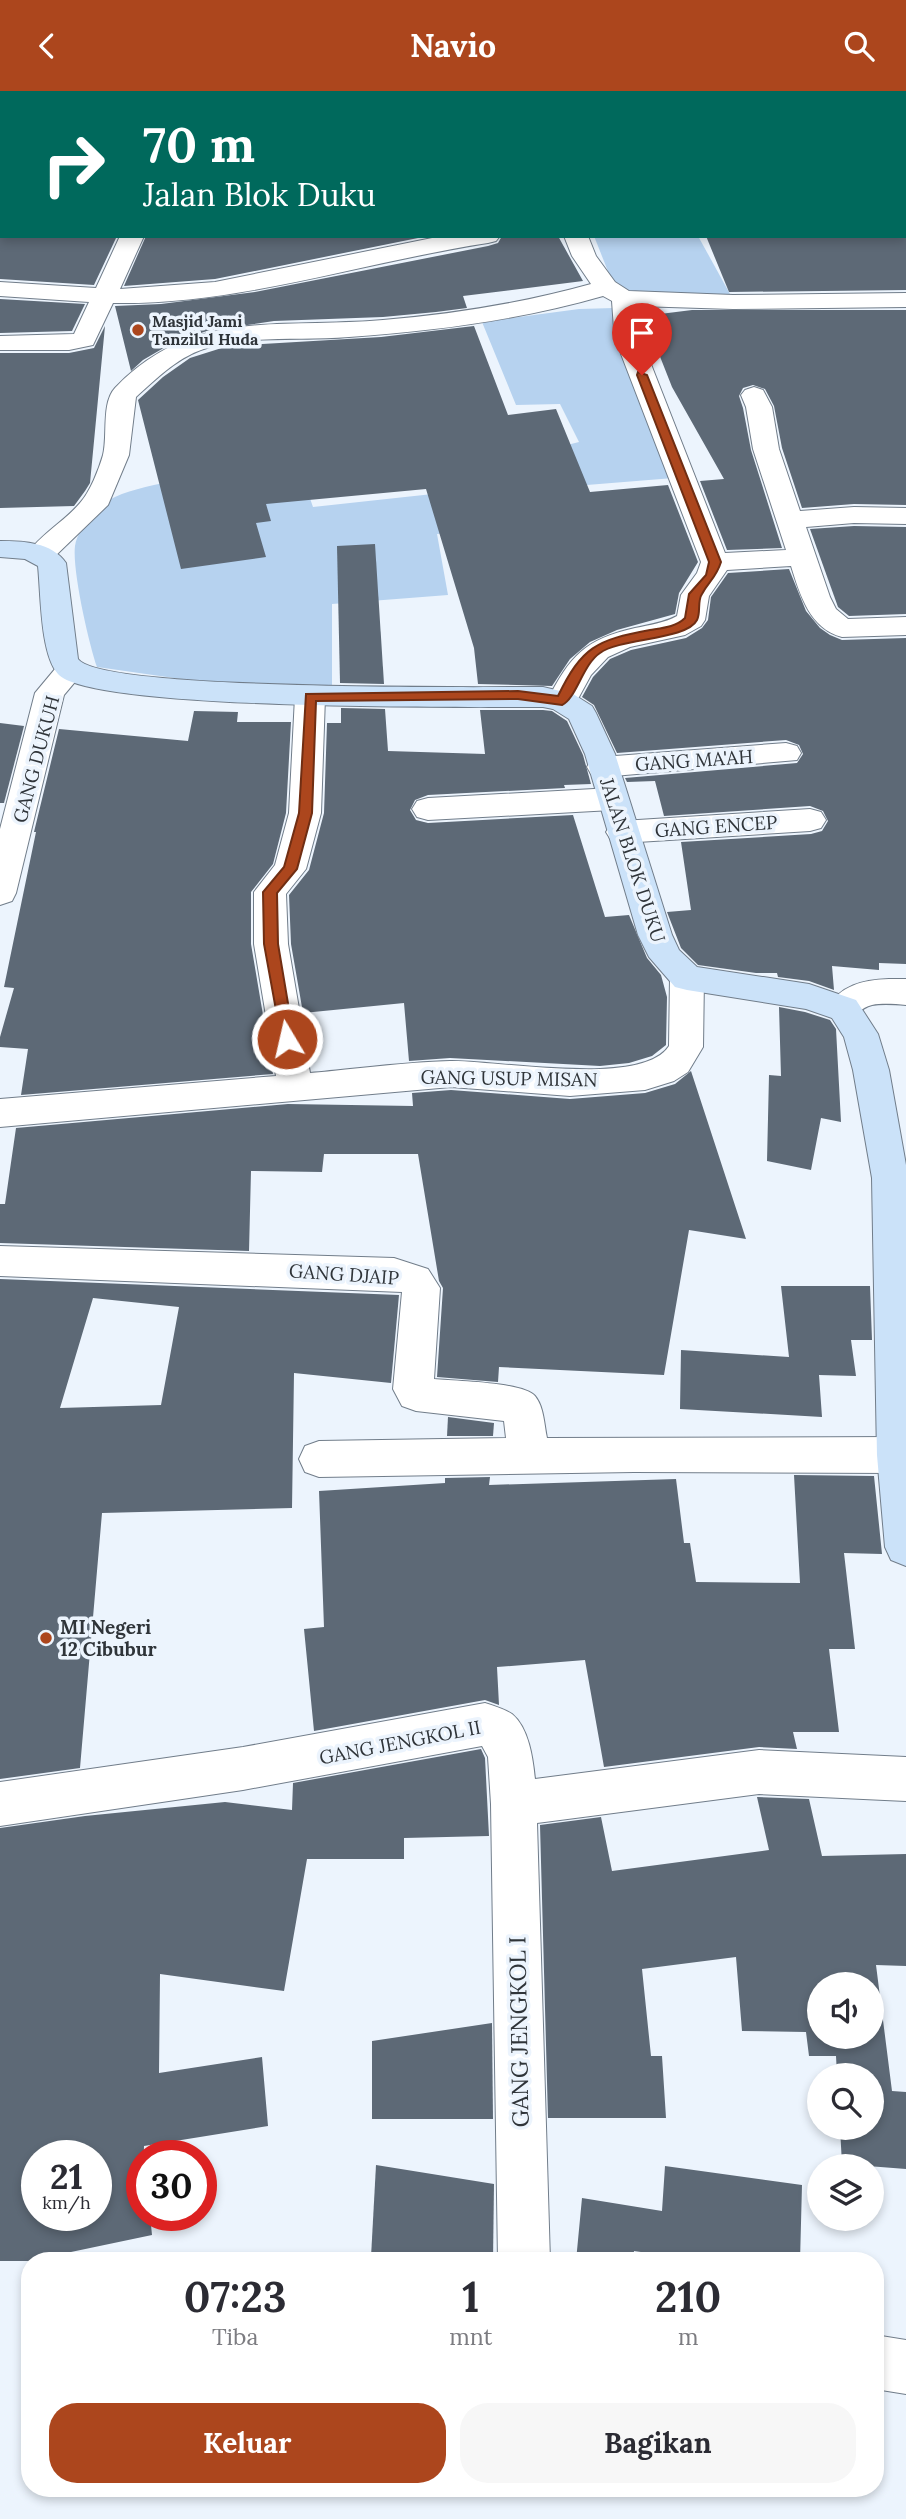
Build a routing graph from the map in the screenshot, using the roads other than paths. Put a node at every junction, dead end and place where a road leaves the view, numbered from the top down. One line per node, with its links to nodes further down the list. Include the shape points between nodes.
1 (131, 238): 7 (street)
2 (457, 238): 4 (street)
3 (577, 238): 6 (street, via 584,256)
4 (426, 240): 7 (street, via 332,269 223,288 173,295)
5 (0, 289): 7 (street)
6 (615, 293): 8 (street, via 733,302); 14 (street, via 451,320 218,337 186,347 122,395 116,455 94,505); 16 (street)
7 (106, 294): 9 (street, via 84,339)
8 (906, 300)
9 (0, 343)
10 (754, 395): 12 (street)
11 (906, 516): 12 (street)
12 (789, 520): 15 (street)
13 (0, 549): 14 (street)
14 (41, 554): 18 (street, via 52,563 63,660)
15 (802, 558): 16 (street); 17 (street, via 816,597 833,624 842,628)
16 (715, 562): 20 (street, via 695,594 691,620 596,649 578,668)
17 (906, 626)
18 (70, 670): 19 (street, via 83,677 128,684); 24 (street, GANG DUKUH, via 50,693)
19 (310, 697): 20 (street, via 518,695); 32 (street, via 305,813 290,869 270,892 271,944)
20 (562, 701): 22 (street, JALAN BLOK DUKU, via 581,713)
21 (786, 753): 22 (street, GANG MA'AH)
22 (602, 767): 23 (street, JALAN BLOK DUKU)
23 (612, 799): 25 (street); 27 (street, JALAN BLOK DUKU)
24 (12, 805): 28 (street, GANG DUKUH)
25 (428, 809)
26 (810, 820): 27 (street, GANG ENCEP)
27 (622, 832): 29 (street, JALAN BLOK DUKU, via 655,935 666,957)
28 (0, 893)
29 (688, 978): 31 (street, via 809,997); 32 (street, GANG USUP MISAN, via 686,1047 676,1062 645,1077 570,1083 451,1074)
30 (906, 992): 31 (street, via 862,994 850,999)
31 (844, 1009): 34 (street, via 861,1034)
32 (295, 1086): 33 (street, GANG USUP MISAN)
33 (0, 1113)
34 (898, 1179): 37 (street)
35 (0, 1261): 36 (street, GANG DJAIP, via 394,1274 415,1280 421,1288 416,1394 519,1405)
36 (529, 1455): 37 (street); 38 (street)
37 (897, 1455): 39 (street)
38 (319, 1459)
39 (906, 1547)
40 (906, 1779): 42 (street, via 759,1772)
41 (0, 1804): 42 (street, GANG JENGKOL II, via 343,1753 485,1724 495,1726 507,1739)
42 (514, 1804): 43 (street, GANG JENGKOL I)
43 (524, 2252)
44 (884, 2363): 45 (street)
45 (906, 2367)

